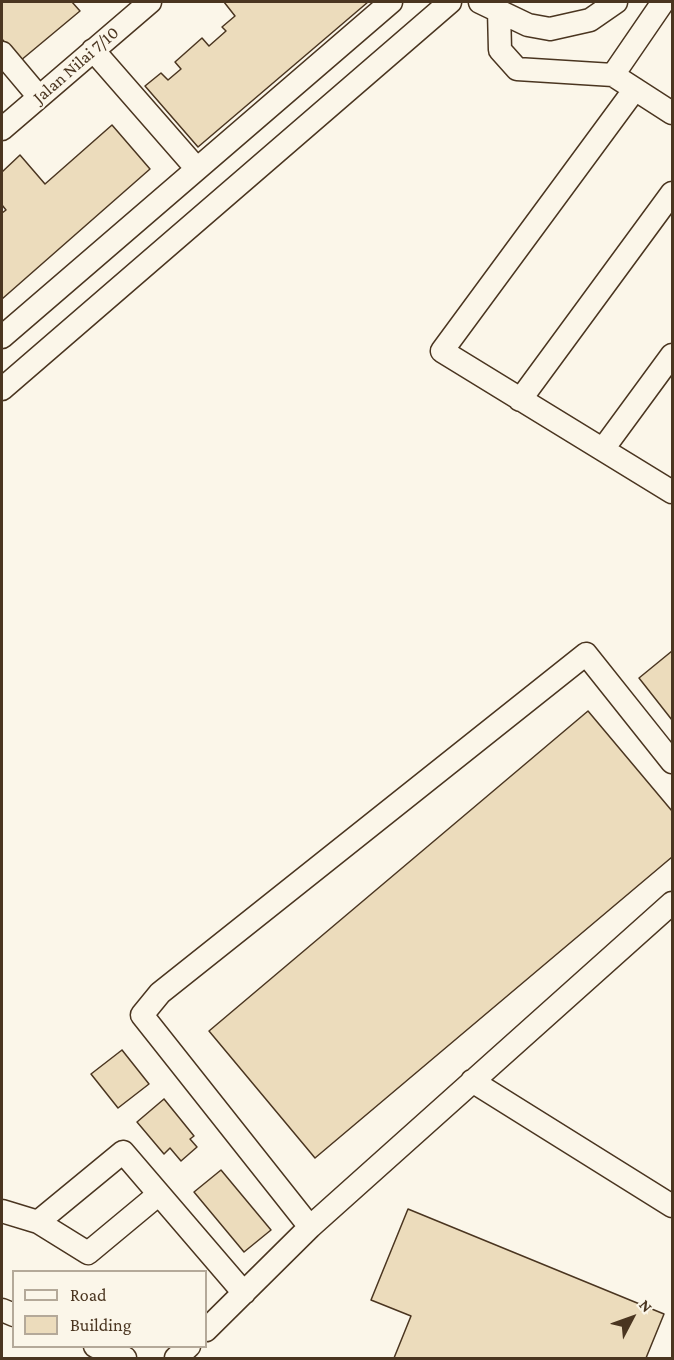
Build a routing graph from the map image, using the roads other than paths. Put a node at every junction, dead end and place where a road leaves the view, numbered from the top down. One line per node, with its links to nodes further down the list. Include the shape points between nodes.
1 (391, 2): 14 (street)
2 (450, 2): 18 (street)
3 (616, 2): 6 (street, via 590,20 550,29 528,25)
4 (663, 2): 9 (street)
5 (142, 4): 7 (street, Jalan Nilai 7/10)
6 (490, 6): 9 (street, via 500,50 517,69)
7 (93, 50): 11 (street, Jalan Nilai 7/10); 14 (street)
8 (2, 53): 11 (street)
9 (613, 75): 10 (street)
10 (635, 89): 12 (street); 19 (street, via 442,351)
11 (39, 97): 13 (street, Jalan Nilai 7/10)
12 (672, 113)
13 (2, 129)
14 (197, 169): 16 (street)
15 (672, 193): 19 (street)
16 (2, 337)
17 (672, 355): 20 (street)
18 (2, 389)
19 (520, 400): 20 (street)
20 (603, 449): 21 (street)
21 (672, 492)
22 (672, 762): 29 (street, via 586,654 160,993 142,1015)
23 (672, 903): 24 (street)
24 (472, 1082): 26 (street); 29 (street)
25 (159, 1194): 28 (street, via 88,1252); 28 (street, via 123,1152); 30 (street)
26 (672, 1206)
27 (2, 1211): 28 (street)
28 (38, 1222)
29 (310, 1227): 30 (street)
30 (244, 1293): 31 (street)
31 (207, 1329)
32 (98, 1348): 34 (street)
33 (188, 1348): 35 (street)
34 (125, 1359)
35 (176, 1359)

